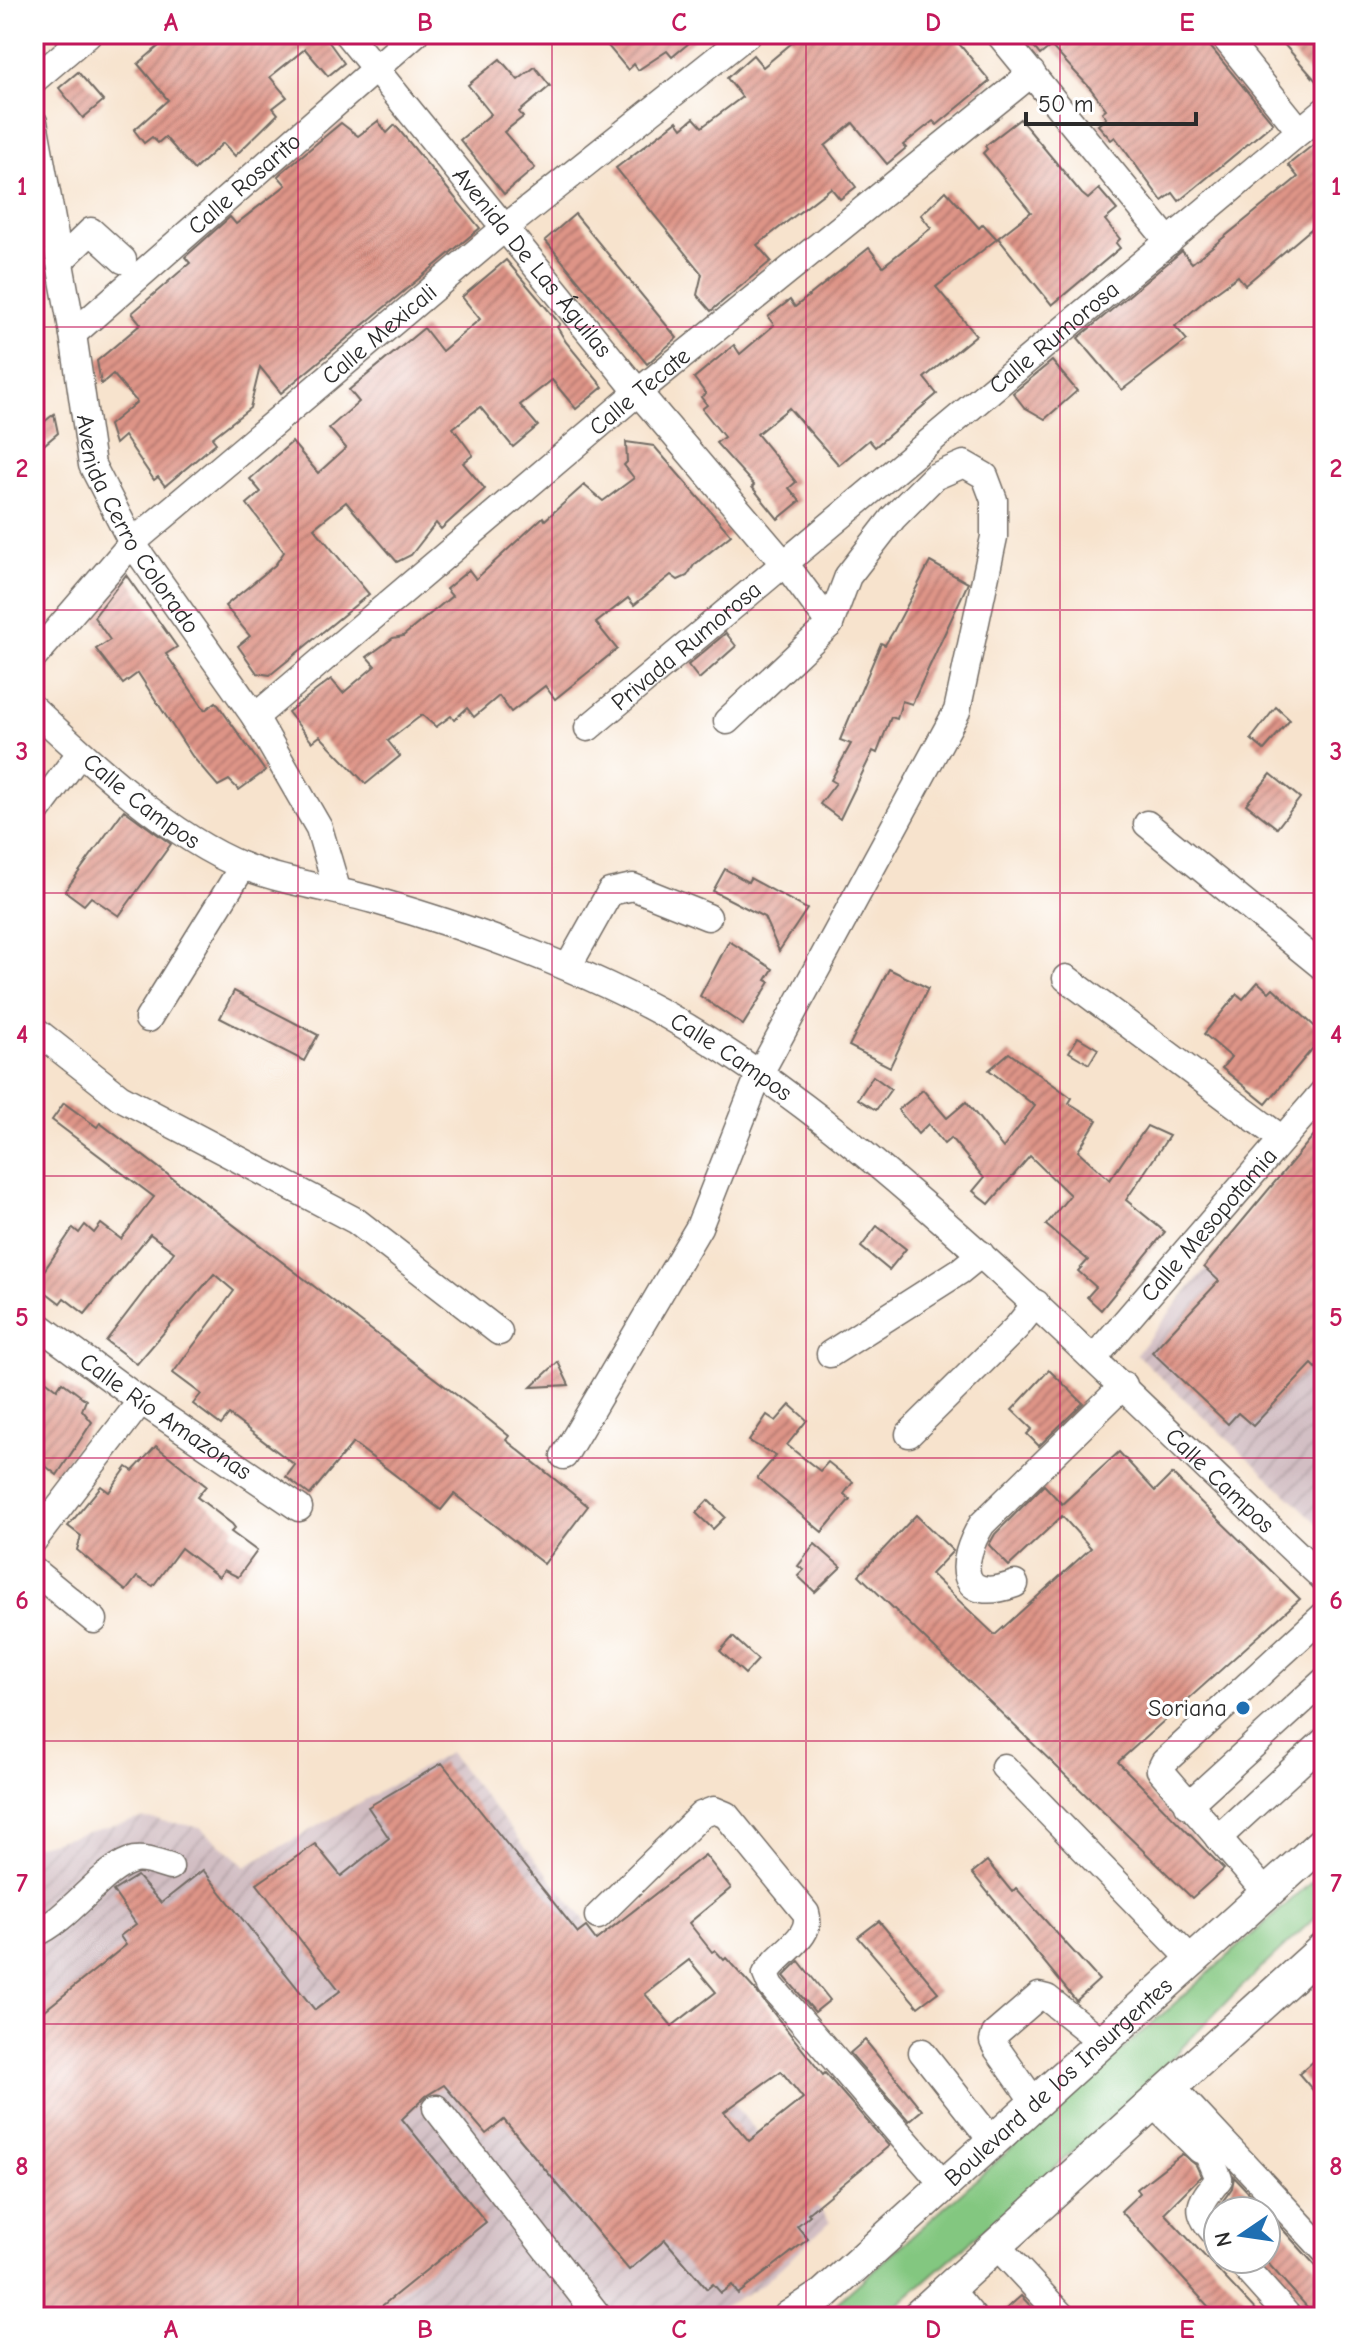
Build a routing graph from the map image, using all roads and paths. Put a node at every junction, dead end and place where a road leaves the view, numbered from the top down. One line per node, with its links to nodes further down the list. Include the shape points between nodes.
1 (88, 34): 9 (street)
2 (347, 34): 7 (street, Avenida De Las Águilas)
3 (415, 34): 7 (street, Calle Rosarito)
4 (748, 34): 13 (street, Calle Mexicali)
5 (999, 34): 8 (street)
6 (1222, 34): 12 (street)
7 (374, 67): 13 (street, Avenida De Las Águilas); 17 (street, Calle Rosarito)
8 (1032, 73): 14 (street); 18 (street, Calle Tecate)
9 (34, 80)
10 (1324, 111): 12 (street, Calle Rumorosa)
11 (34, 122): 16 (street, Avenida Cerro Colorado)
12 (1300, 131): 14 (street, Calle Rumorosa)
13 (506, 227): 18 (street, Avenida De Las Águilas); 19 (street, Calle Mexicali)
14 (1169, 242): 20 (street, Calle Rumorosa)
15 (123, 260): 16 (street, via 91,231)
16 (60, 261): 17 (street, Avenida Cerro Colorado)
17 (73, 334): 19 (street, Avenida Cerro Colorado, via 92,465)
18 (638, 392): 20 (street, Avenida De Las Águilas); 24 (street, Calle Tecate)
19 (132, 543): 22 (street, Calle Mexicali); 24 (street, Avenida Cerro Colorado)
20 (782, 563): 21 (street, Avenida De Las Águilas); 26 (street, Privada Rumorosa)
21 (830, 624): 25 (street); 38 (street, via 848,576 893,518 934,477 964,464 985,476 994,500 994,537 957,711)
22 (34, 657)
23 (34, 709): 27 (street, Calle Campos)
24 (255, 717): 31 (street, Avenida Cerro Colorado, via 319,828)
25 (727, 721)
26 (588, 728)
27 (80, 753): 28 (street); 30 (street, Calle Campos, via 182,832)
28 (34, 815)
29 (1147, 824): 34 (street)
30 (243, 866): 31 (street, Calle Campos); 36 (street)
31 (337, 889): 33 (street, Calle Campos, via 453,922)
32 (708, 917): 33 (street, via 622,887 610,892)
33 (568, 967): 38 (street, Calle Campos, via 670,1017)
34 (1324, 968)
35 (1066, 978): 40 (street)
36 (148, 1019)
37 (34, 1029): 44 (street, via 120,1097 356,1221)
38 (759, 1075): 41 (street, Calle Campos, via 868,1156); 50 (street, via 699,1227)
39 (1324, 1091): 40 (street, Calle Mesopotamia)
40 (1282, 1139): 46 (street, Calle Mesopotamia)
41 (981, 1254): 42 (street, Calle Campos); 45 (street)
42 (1036, 1303): 46 (street, Calle Campos); 49 (street)
43 (34, 1322): 48 (street, Calle Río Amazonas)
44 (499, 1332)
45 (830, 1354)
46 (1094, 1358): 47 (street, Calle Campos)
47 (1124, 1385): 54 (street, Calle Campos); 55 (street, via 982,1524 968,1546 967,1580 980,1590)
48 (141, 1401): 51 (street, Calle Río Amazonas); 52 (street)
49 (909, 1434)
50 (564, 1456)
51 (299, 1508)
52 (34, 1540)
53 (34, 1571): 56 (street)
54 (1324, 1579)
55 (1015, 1584)
56 (94, 1620)
57 (1318, 1632): 61 (street, via 1164,1762 1160,1770)
58 (1324, 1681): 61 (street)
59 (1324, 1741): 62 (street)
60 (1004, 1767): 68 (street)
61 (1188, 1805): 62 (street)
62 (1218, 1838): 65 (street)
63 (1324, 1841): 65 (main road, Boulevard de los Insurgentes)
64 (170, 1867): 67 (street, via 137,1859 121,1865 59,1922)
65 (1266, 1893): 68 (main road, Boulevard de los Insurgentes)
66 (598, 1916): 76 (street, via 701,1815 714,1810 726,1815 809,1922 808,1930 771,1964 766,1974 771,1986)
67 (34, 1934)
68 (1191, 1959): 70 (main road, Boulevard de los Insurgentes)
69 (1320, 1959): 72 (main road)
70 (1102, 2042): 73 (main road, Boulevard de los Insurgentes); 73 (street, via 1039,1996 1005,2025 993,2041)
71 (922, 2052): 75 (street)
72 (1162, 2095): 77 (street, via 1219,2179); 78 (main road); 79 (street)
73 (1035, 2103): 75 (main road, Boulevard de los Insurgentes)
74 (436, 2108): 82 (street)
75 (993, 2142): 76 (main road, Boulevard de los Insurgentes)
76 (944, 2185): 83 (main road, Boulevard de los Insurgentes, via 824,2294)
77 (1206, 2195)
78 (997, 2246): 81 (main road); 86 (street)
79 (1324, 2250)
80 (1251, 2275): 87 (street)
81 (949, 2288): 84 (main road); 85 (street)
82 (599, 2317)
83 (789, 2317)
84 (917, 2317)
85 (973, 2317)
86 (1063, 2317)
87 (1289, 2317)

